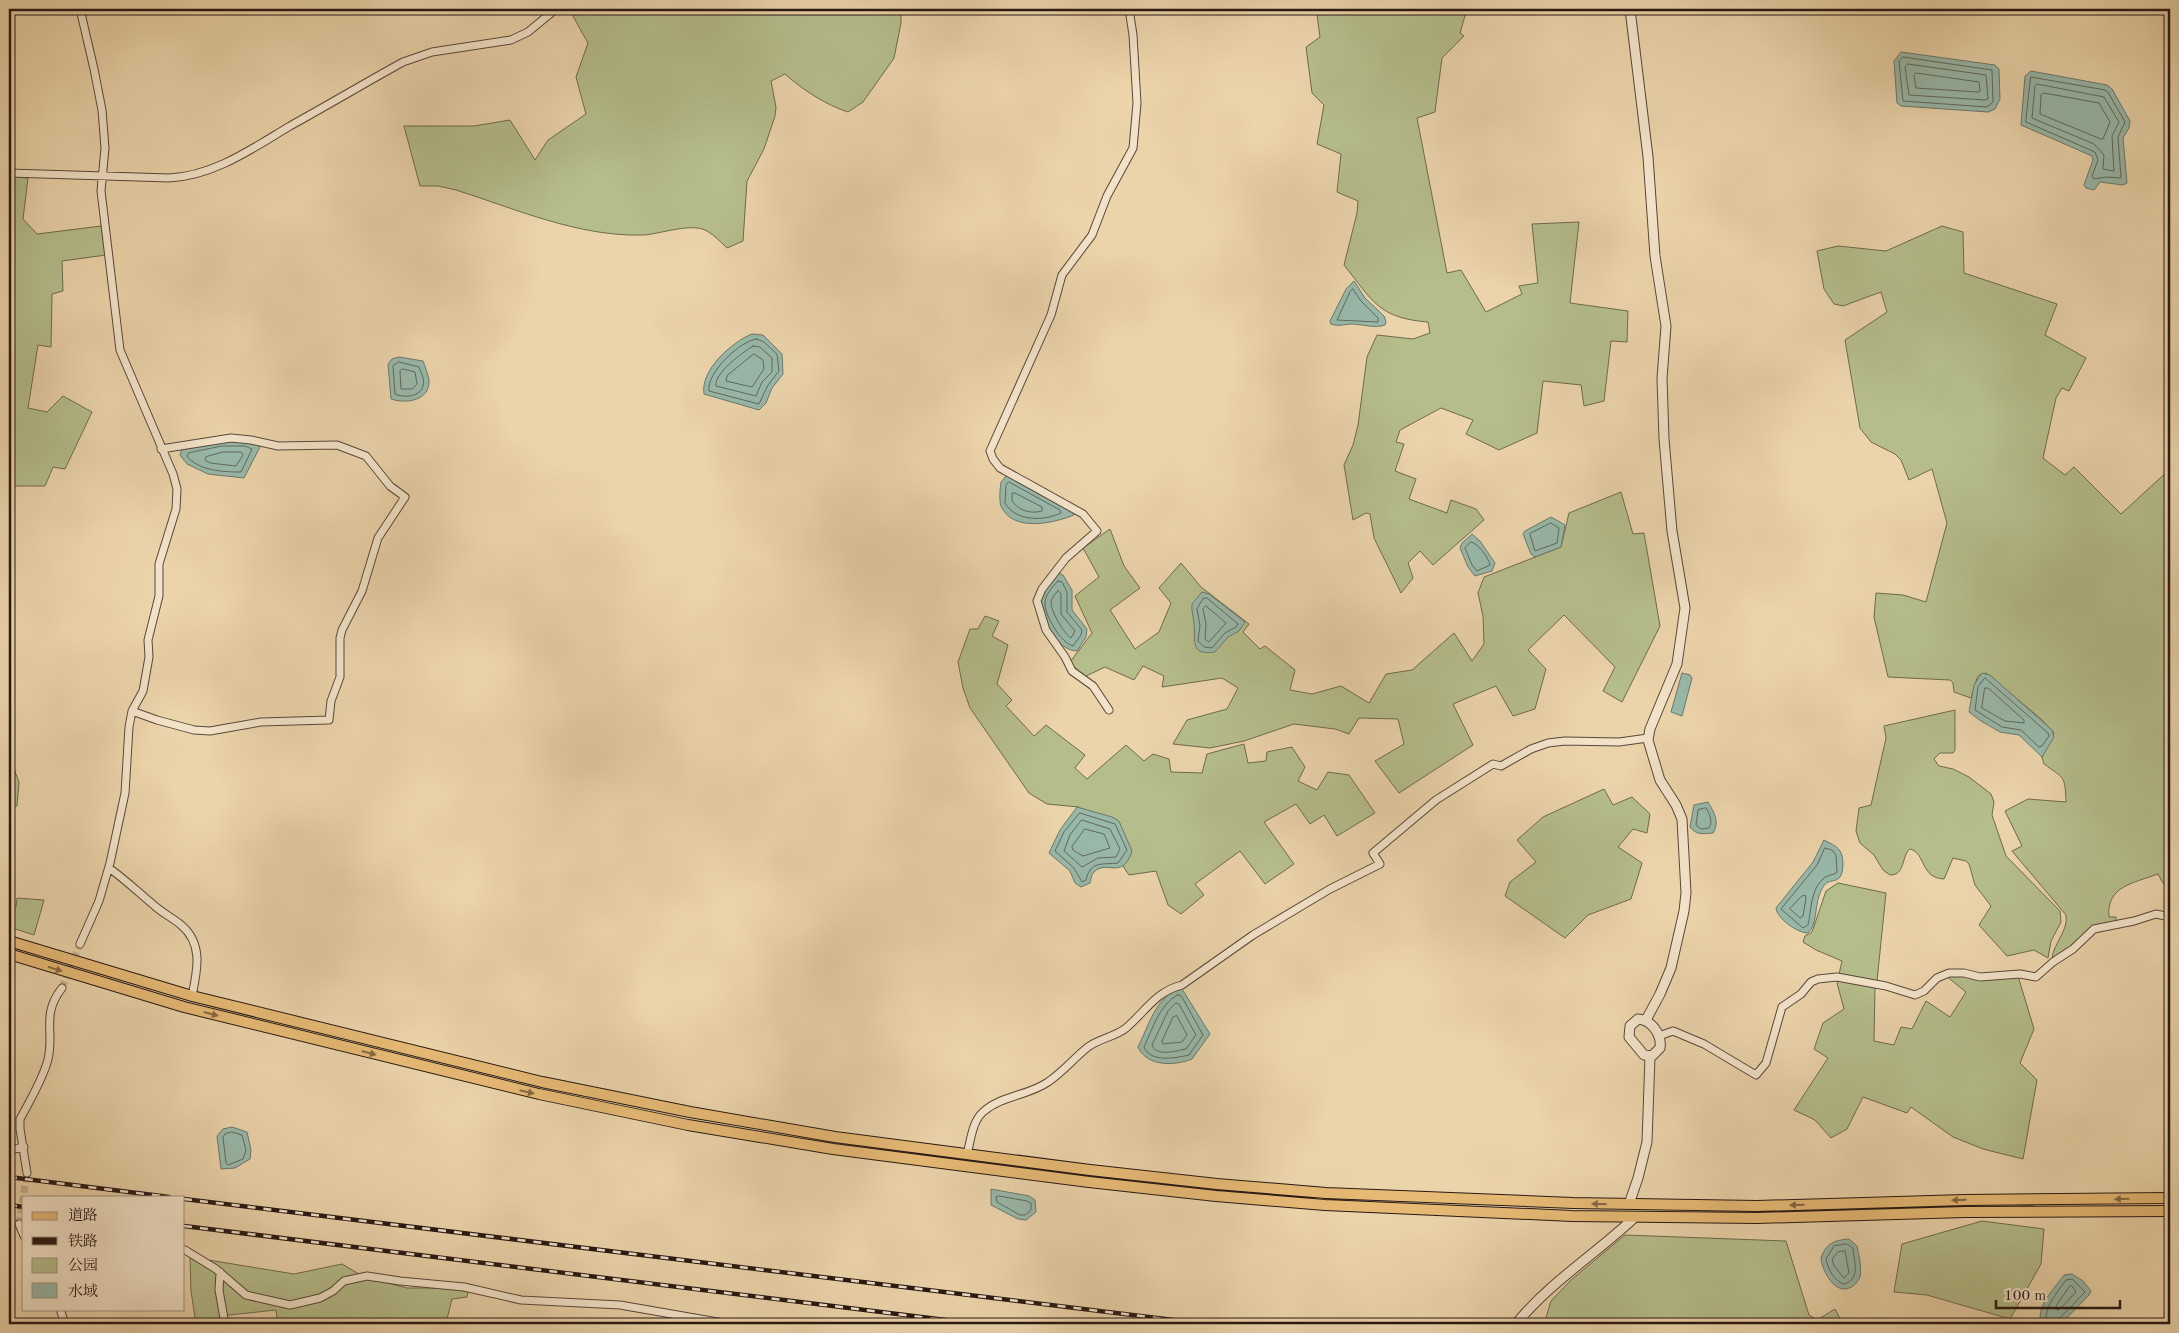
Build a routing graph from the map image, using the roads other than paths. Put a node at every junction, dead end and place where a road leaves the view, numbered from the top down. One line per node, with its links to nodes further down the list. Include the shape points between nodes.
1 (80, 9): 6 (street, via 102,110 105,148)
2 (556, 9): 6 (street, via 528,32 511,40 432,52 403,62 206,172 169,178)
3 (1129, 9): 8 (street, via 1137,103 1132,153 1107,196 1092,235 1062,275 1051,315 990,451 1000,468 1084,514 1097,531 1066,558 1042,589 1038,601 1046,630 1072,672 1092,686)
4 (1630, 9): 10 (street, via 1648,157 1655,256 1666,326 1662,378 1664,439 1672,530 1685,608 1677,664)
5 (9, 173): 6 (street)
6 (102, 175): 7 (street, via 120,350)
7 (161, 449): 9 (street, via 177,489 176,509 159,564 159,596 148,640 149,657 143,691); 9 (street, via 231,438 278,446 337,445 366,456 390,486 404,497 378,538 362,591 342,630 340,677 331,701 329,720 262,722 194,730)
8 (1109, 710)
9 (132, 711): 11 (street, via 125,793)
10 (1648, 738): 18 (street, via 1660,780 1682,819 1686,894 1671,968); 23 (street, via 1619,742 1548,743 1501,766 1493,764 1462,782 1373,853 1380,864 1330,889 1253,935 1182,985 1169,988 1126,1027 1088,1047 1048,1082 1007,1098 983,1112 974,1126)
11 (109, 868): 14 (street); 17 (street, via 178,922 192,938 198,959)
12 (2170, 917): 19 (street, via 2156,914 2094,929 2036,977 2020,974 1980,977 1949,973 1915,995 1886,986 1837,978 1818,979 1782,1006 1766,1063 1756,1076 1704,1044 1673,1031)
13 (9, 941): 17 (main road)
14 (80, 944)
15 (9, 954): 28 (main road, one-way to 28, via 184,1007 463,1077 643,1116 833,1149 1089,1182 1265,1200 1426,1211)
16 (62, 988): 21 (street, via 50,1012 47,1062 20,1119)
17 (192, 996): 23 (main road, via 466,1065 618,1098 817,1134)
18 (1646, 1020): 19 (street); 20 (street, via 1638,1019 1628,1033 1644,1055)
19 (1660, 1036): 20 (street, via 1660,1048)
20 (1650, 1057): 26 (street, via 1647,1142)
21 (24, 1147): 22 (street); 24 (street)
22 (9, 1150)
23 (967, 1154): 26 (main road, one-way to 23, via 1309,1192 1159,1178)
24 (27, 1173)
25 (2170, 1198): 26 (main road, one-way to 26, via 1756,1206)
26 (1628, 1204)
27 (2170, 1210): 28 (main road, via 1757,1218)
28 (1635, 1217): 37 (street, via 1544,1294)
29 (19, 1224): 30 (street)
30 (22, 1231)
31 (185, 1250): 32 (street)
32 (220, 1272): 35 (street, via 219,1290); 36 (street, via 246,1294 290,1305 320,1298 344,1281 367,1276 464,1286 521,1300 620,1305)
33 (60, 1310): 34 (street)
34 (65, 1324)
35 (225, 1324)
36 (729, 1324)
37 (1516, 1324)

